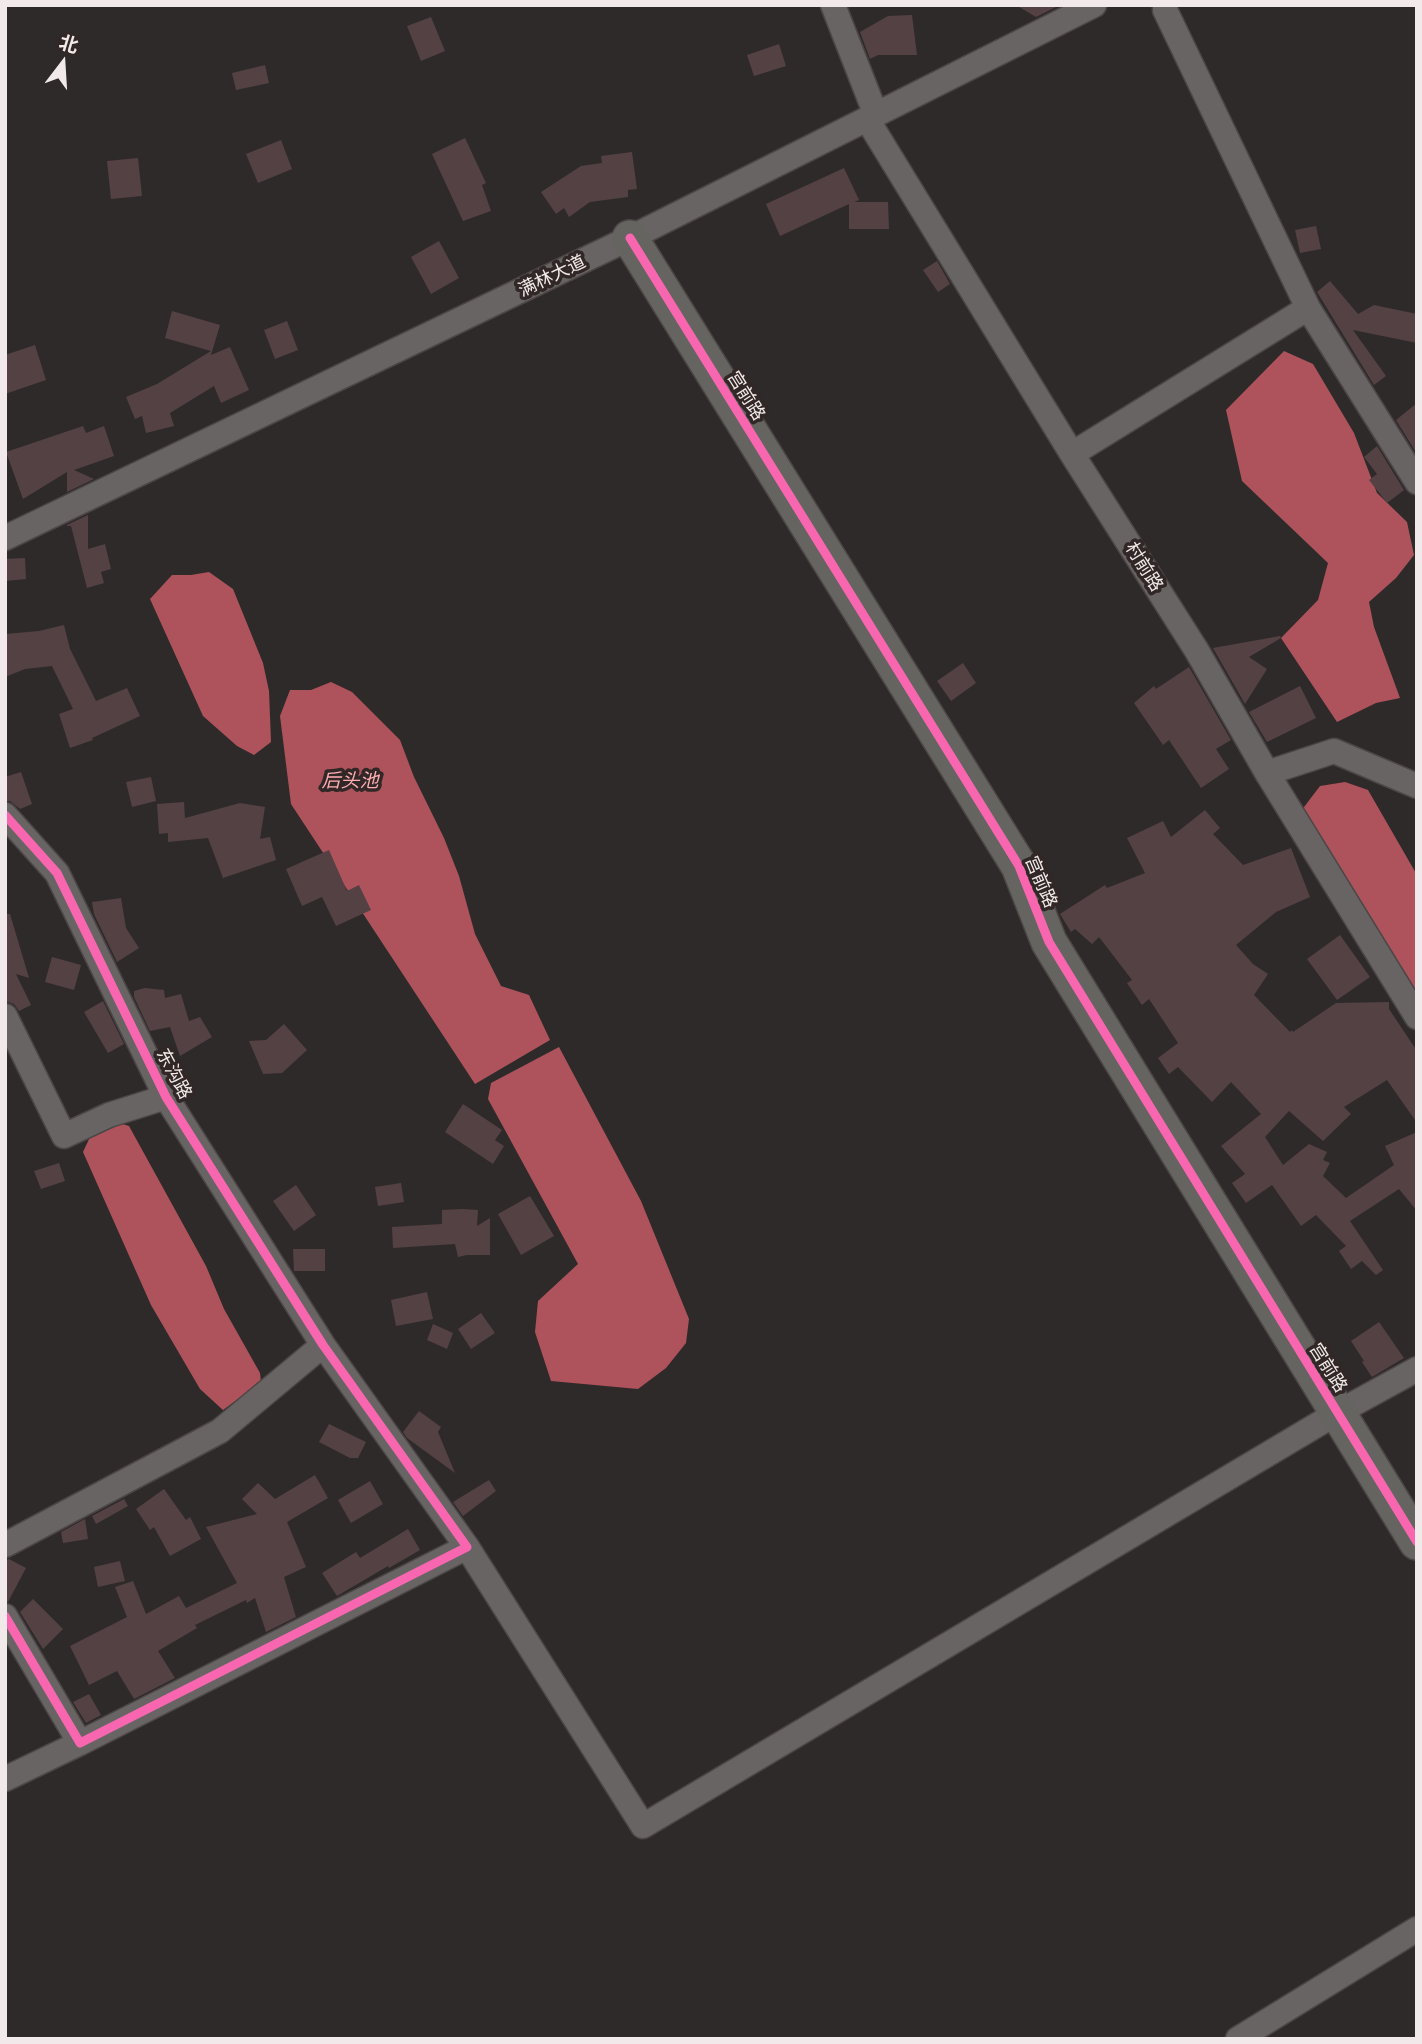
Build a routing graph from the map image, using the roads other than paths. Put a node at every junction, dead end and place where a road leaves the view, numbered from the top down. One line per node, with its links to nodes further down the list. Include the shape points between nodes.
1 (833, 5): 4 (street, 村前路)
2 (1094, 5): 4 (street, 满林大道)
3 (1165, 5): 6 (street)
4 (871, 117): 5 (street, 满林大道); 7 (street, 村前路)
5 (630, 239): 9 (street, 满林大道); 18 (street, 宫前路, via 1019,866 1049,942)
6 (1308, 308): 7 (street); 8 (street)
7 (1072, 454): 10 (street, 村前路, via 1197,651)
8 (1417, 482)
9 (5, 538)
10 (1267, 773): 11 (street, via 1334,751); 14 (street, 村前路)
11 (1417, 786)
12 (5, 815): 15 (street, 东沟路, via 57,873)
13 (5, 1016): 15 (street, via 64,1136 109,1115)
14 (1417, 1017)
15 (166, 1097): 16 (street, 东沟路)
16 (323, 1345): 20 (street, via 220,1432); 21 (street, 东沟路)
17 (1417, 1369): 18 (street)
18 (1337, 1413): 19 (street, 宫前路); 21 (street, 东沟路, via 643,1826)
19 (1417, 1542)
20 (5, 1545)
21 (467, 1547): 23 (street)
22 (5, 1616): 23 (street)
23 (80, 1744): 24 (street)
24 (5, 1779)
25 (1417, 1929): 26 (street)
26 (1238, 2039)

